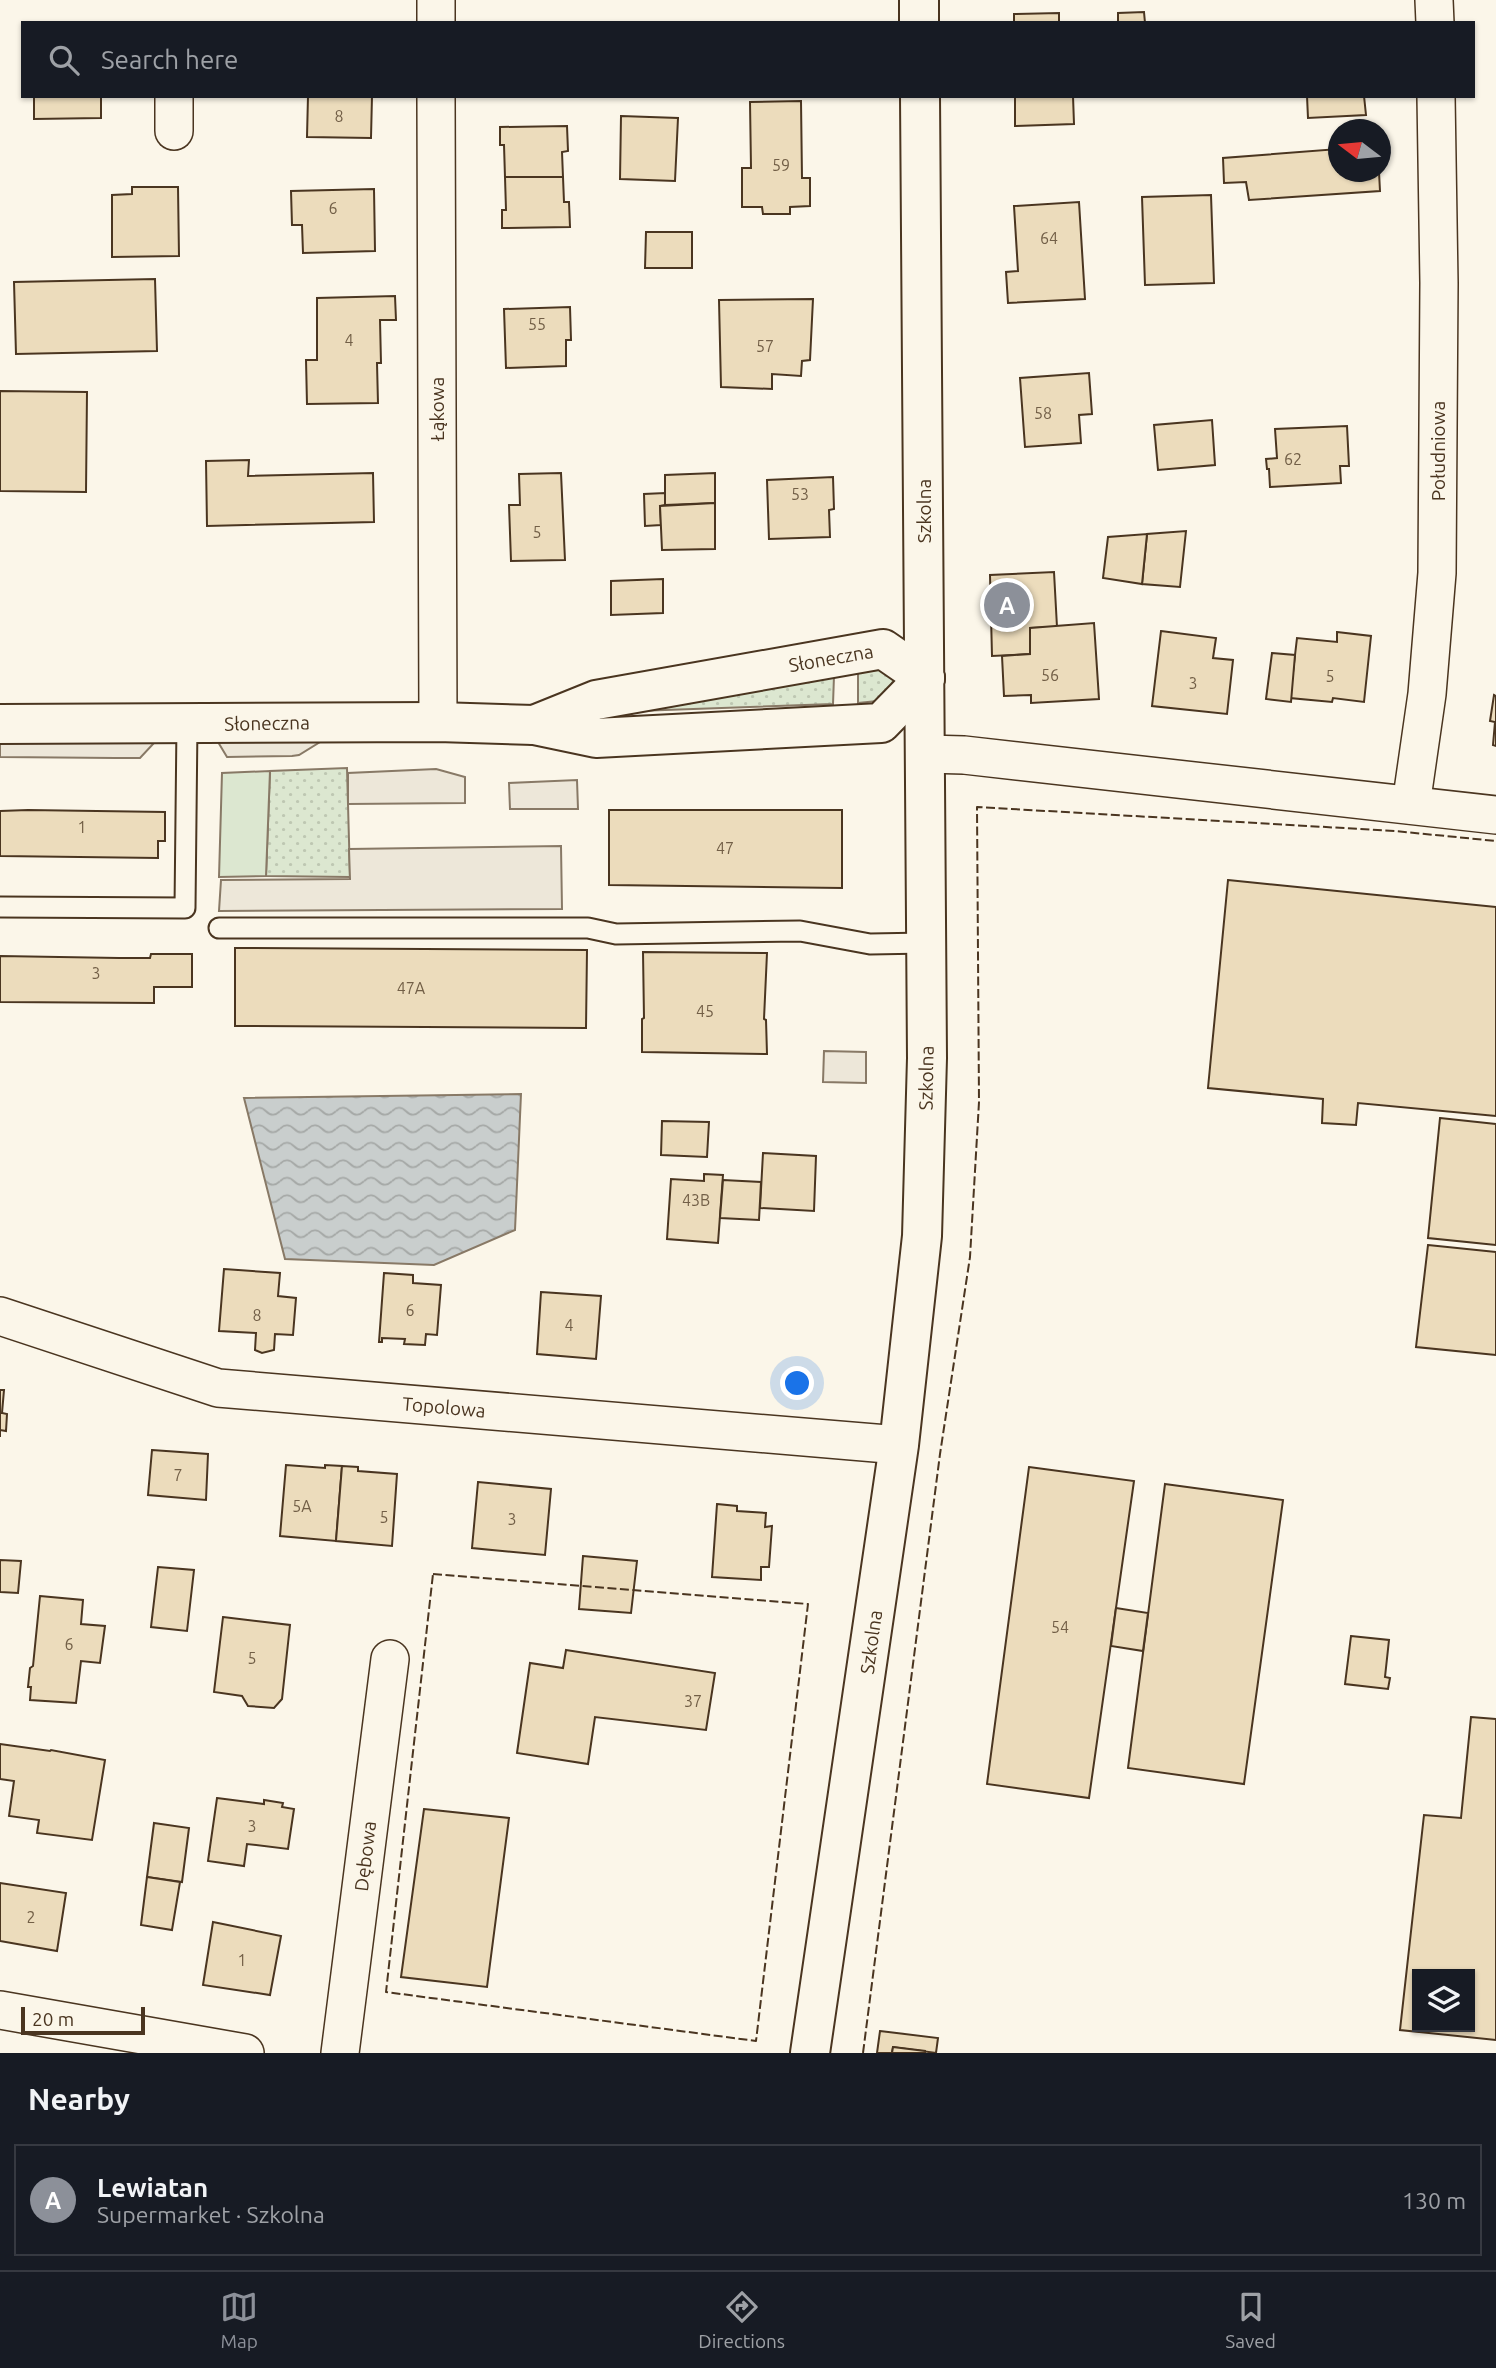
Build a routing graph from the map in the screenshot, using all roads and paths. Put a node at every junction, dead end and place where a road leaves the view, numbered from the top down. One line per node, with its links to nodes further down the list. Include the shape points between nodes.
1 (436, 0): 4 (street)
2 (919, 0): 5 (street)
3 (1434, 0): 6 (street)
4 (436, 21)
5 (919, 21)
6 (1435, 21)
7 (436, 98): 11 (street, Łąkowa)
8 (920, 98): 10 (street, Szkolna)
9 (1436, 98): 16 (street, Południowa, via 1437,573 1427,694)
10 (925, 678): 14 (street, Słoneczna, via 883,649 596,700); 14 (street, Słoneczna, via 881,723 596,738); 15 (street, Szkolna)
11 (438, 722): 13 (street, Słoneczna); 14 (street, Słoneczna)
12 (0, 724): 13 (street, Słoneczna)
13 (187, 724): 18 (lane, via 185,908)
14 (534, 725)
15 (926, 754): 16 (street); 20 (street, Szkolna)
16 (1411, 805): 17 (street)
17 (1496, 815)
18 (0, 906)
19 (219, 928): 20 (lane, via 800,931 870,944)
20 (926, 943): 22 (street, Szkolna, via 922,1236)
21 (0, 1316): 22 (street, Topolowa, via 218,1388)
22 (899, 1445): 27 (street, Szkolna)
23 (390, 1659): 26 (street, Dębowa)
24 (0, 2010): 25 (street)
25 (245, 2053)
26 (340, 2053)
27 (810, 2053)

